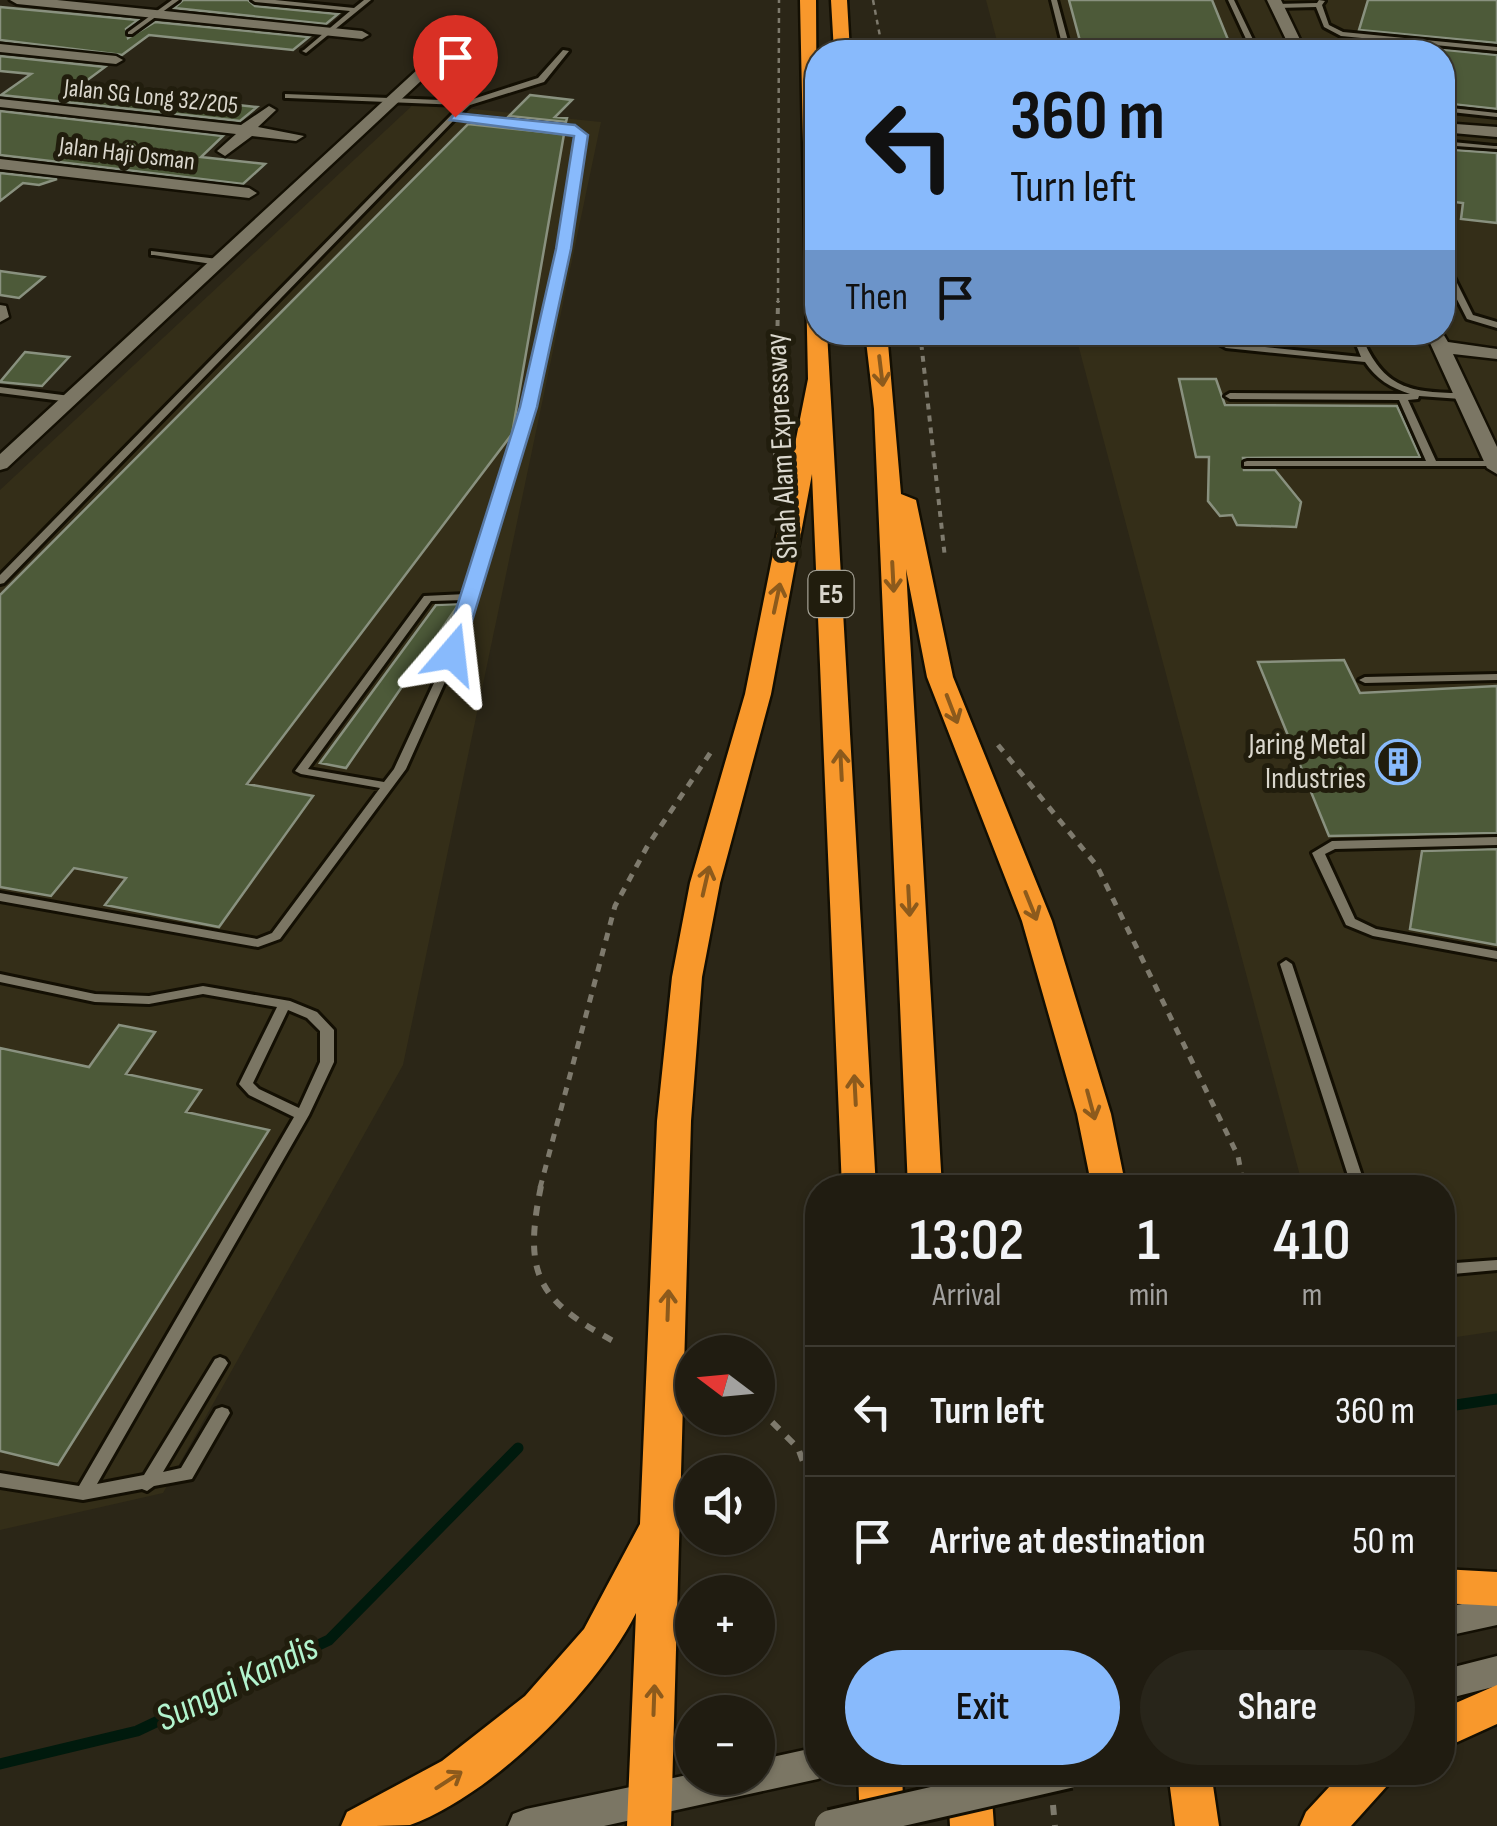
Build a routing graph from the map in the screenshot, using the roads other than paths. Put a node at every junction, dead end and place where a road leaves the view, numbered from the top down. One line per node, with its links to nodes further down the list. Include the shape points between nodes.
1 (17, 0): 12 (street)
2 (176, 0): 12 (lane)
3 (255, 0): 11 (lane)
4 (368, 0): 11 (lane)
5 (808, 0): 17 (highway, Shah Alam Expressway / E5)
6 (838, 0): 18 (highway)
7 (1054, 0): 19 (lane)
8 (1231, 0): 20 (lane)
9 (1321, 2): 10 (lane); 22 (lane, via 1326,26 1340,34)
10 (1275, 3): 21 (street)
11 (356, 10): 13 (lane)
12 (156, 14): 13 (street); 14 (lane)
13 (330, 32): 15 (street); 26 (lane)
14 (130, 33)
15 (362, 35)
16 (461, 37): 30 (street)
17 (809, 40)
18 (841, 40)
19 (1065, 40)
20 (1250, 40)
21 (1292, 40)
22 (1403, 40)
23 (1455, 45): 25 (lane)
24 (0, 48): 28 (street)
25 (1497, 49)
26 (306, 51)
27 (566, 51): 32 (lane, via 540,80)
28 (116, 60)
29 (288, 96): 30 (lane)
30 (396, 97): 32 (lane); 50 (street)
31 (0, 102): 33 (street, Jalan SG Long 32/205)
32 (467, 103): 37 (lane)
33 (45, 108): 38 (street); 39 (street, Jalan SG Long 32/205)
34 (269, 110): 39 (street)
35 (1455, 110): 36 (lane)
36 (1497, 114)
37 (455, 117): 73 (lane); 74 (lane, via 575,129 581,135 529,407)
38 (17, 128)
39 (248, 130): 41 (street, Jalan SG Long 32/205); 44 (street)
40 (1455, 130): 42 (street)
41 (296, 136)
42 (1495, 140): 43 (lane)
43 (1455, 142)
44 (226, 151)
45 (0, 164): 46 (street, Jalan Haji Osman)
46 (50, 170): 47 (street); 48 (street, Jalan Haji Osman)
47 (25, 189)
48 (249, 193)
49 (154, 253): 50 (lane)
50 (218, 262): 67 (street)
51 (1455, 286): 52 (lane, via 1470,316)
52 (1497, 325)
53 (1455, 344): 59 (street)
54 (817, 345): 61 (highway, Shah Alam Expressway / E5)
55 (878, 345): 68 (highway, E5, one-way to 68)
56 (1237, 345): 60 (lane)
57 (1362, 345): 60 (lane)
58 (1439, 345): 64 (street)
59 (1497, 354)
60 (1369, 360): 66 (lane, via 1382,378)
61 (818, 380): 85 (highway, Shah Alam Expressway / E5, one-way to 61); 96 (highway, one-way to 61, via 674,1121 687,977 704,883 758,694)
62 (0, 390): 67 (lane)
63 (1230, 396): 65 (lane)
64 (1461, 396): 66 (lane); 72 (street)
65 (1402, 397): 66 (lane); 71 (lane)
66 (1415, 397)
67 (70, 399): 69 (street)
68 (885, 409): 86 (highway, E5, one-way to 86); 87 (highway, one-way to 87, via 940,677 1037,922)
69 (0, 464)
70 (1247, 464): 71 (lane)
71 (1432, 464): 72 (lane)
72 (1496, 466)
73 (0, 581)
74 (470, 596): 77 (lane, via 452,654); 77 (lane, via 428,598 300,771)
75 (1497, 676): 76 (lane)
76 (1366, 680)
77 (387, 786): 79 (lane, via 276,936 258,943)
78 (1497, 841): 80 (lane, via 1332,845 1318,853 1350,922)
79 (0, 898)
80 (1497, 955)
81 (1286, 964): 88 (lane)
82 (0, 978): 83 (lane, via 95,998 149,1000 203,990)
83 (285, 1004): 84 (lane, via 312,1015 326,1030 327,1062); 84 (lane, via 246,1084)
84 (302, 1115): 95 (lane)
85 (858, 1175)
86 (924, 1175)
87 (1106, 1175)
88 (1355, 1175)
89 (1497, 1265): 90 (lane)
90 (1455, 1269)
91 (220, 1363): 94 (lane)
92 (222, 1414): 94 (lane, via 186,1474)
93 (0, 1480): 95 (lane)
94 (146, 1484): 95 (lane)
95 (83, 1493)
96 (660, 1525): 113 (highway, one-way to 96); 114 (highway, one-way to 96, via 417,1801 509,1741 590,1653)
97 (1455, 1587): 98 (highway)
98 (1497, 1589)
99 (1497, 1611): 100 (street)
100 (1455, 1620)
101 (1497, 1671): 102 (street)
102 (1455, 1682)
103 (1497, 1704): 104 (highway)
104 (1455, 1724)
105 (805, 1766): 106 (street)
106 (775, 1772)
107 (880, 1785): 117 (highway)
108 (969, 1785): 118 (highway)
109 (1011, 1785): 116 (street, bridge)
110 (1190, 1785): 119 (highway)
111 (1360, 1785): 120 (highway)
112 (701, 1795): 113 (street)
113 (650, 1812): 115 (street)
114 (362, 1826)
115 (526, 1826)
116 (830, 1826)
117 (882, 1826)
118 (972, 1826)
119 (1197, 1826)
120 (1322, 1826)

